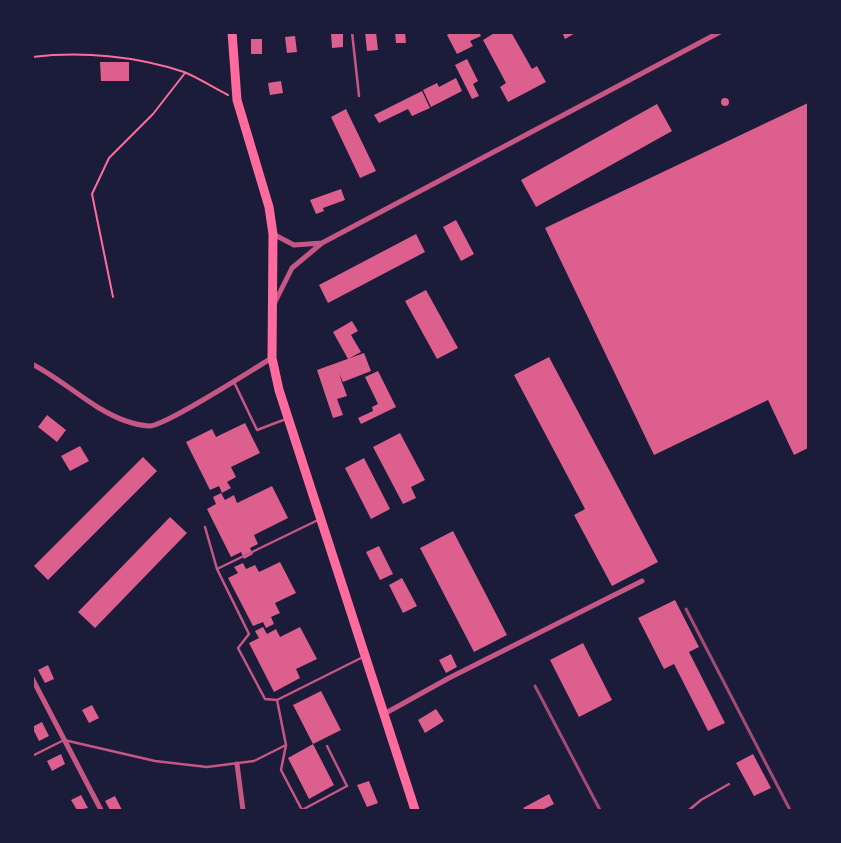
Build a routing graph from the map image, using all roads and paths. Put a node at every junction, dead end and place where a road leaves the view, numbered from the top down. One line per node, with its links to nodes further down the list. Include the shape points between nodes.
1 (232, 32): 7 (main road)
2 (352, 32): 6 (lane)
3 (720, 32): 9 (street)
4 (32, 57): 5 (path, via 57,54 128,58)
5 (185, 73): 7 (path); 10 (path, via 152,114 109,158 92,194)
6 (359, 96)
7 (237, 100): 8 (main road, via 269,207)
8 (273, 234): 9 (street, via 294,245); 11 (main road)
9 (322, 243): 11 (street, via 292,268)
10 (113, 297)
11 (272, 307): 12 (main road)
12 (272, 358): 14 (street); 15 (main road)
13 (32, 364): 14 (street, via 72,387 99,408 126,421 151,426)
14 (234, 381): 15 (lane, via 257,430)
15 (287, 418): 16 (main road)
16 (319, 520): 18 (lane); 20 (main road)
17 (205, 527): 18 (lane)
18 (217, 569): 22 (lane, via 249,634 238,648 265,699)
19 (642, 581): 23 (street)
20 (364, 656): 22 (lane); 23 (main road)
21 (32, 678): 24 (street)
22 (277, 700): 25 (lane)
23 (384, 714): 33 (main road)
24 (64, 740): 27 (lane); 28 (lane, via 155,762 206,767); 30 (street)
25 (286, 745): 28 (lane, via 254,761); 32 (lane, via 281,770)
26 (327, 746): 32 (lane, via 347,786)
27 (32, 756)
28 (237, 764): 31 (street)
29 (729, 784): 34 (lane)
30 (101, 810)
31 (243, 810)
32 (302, 810)
33 (415, 810)
34 (689, 810)

